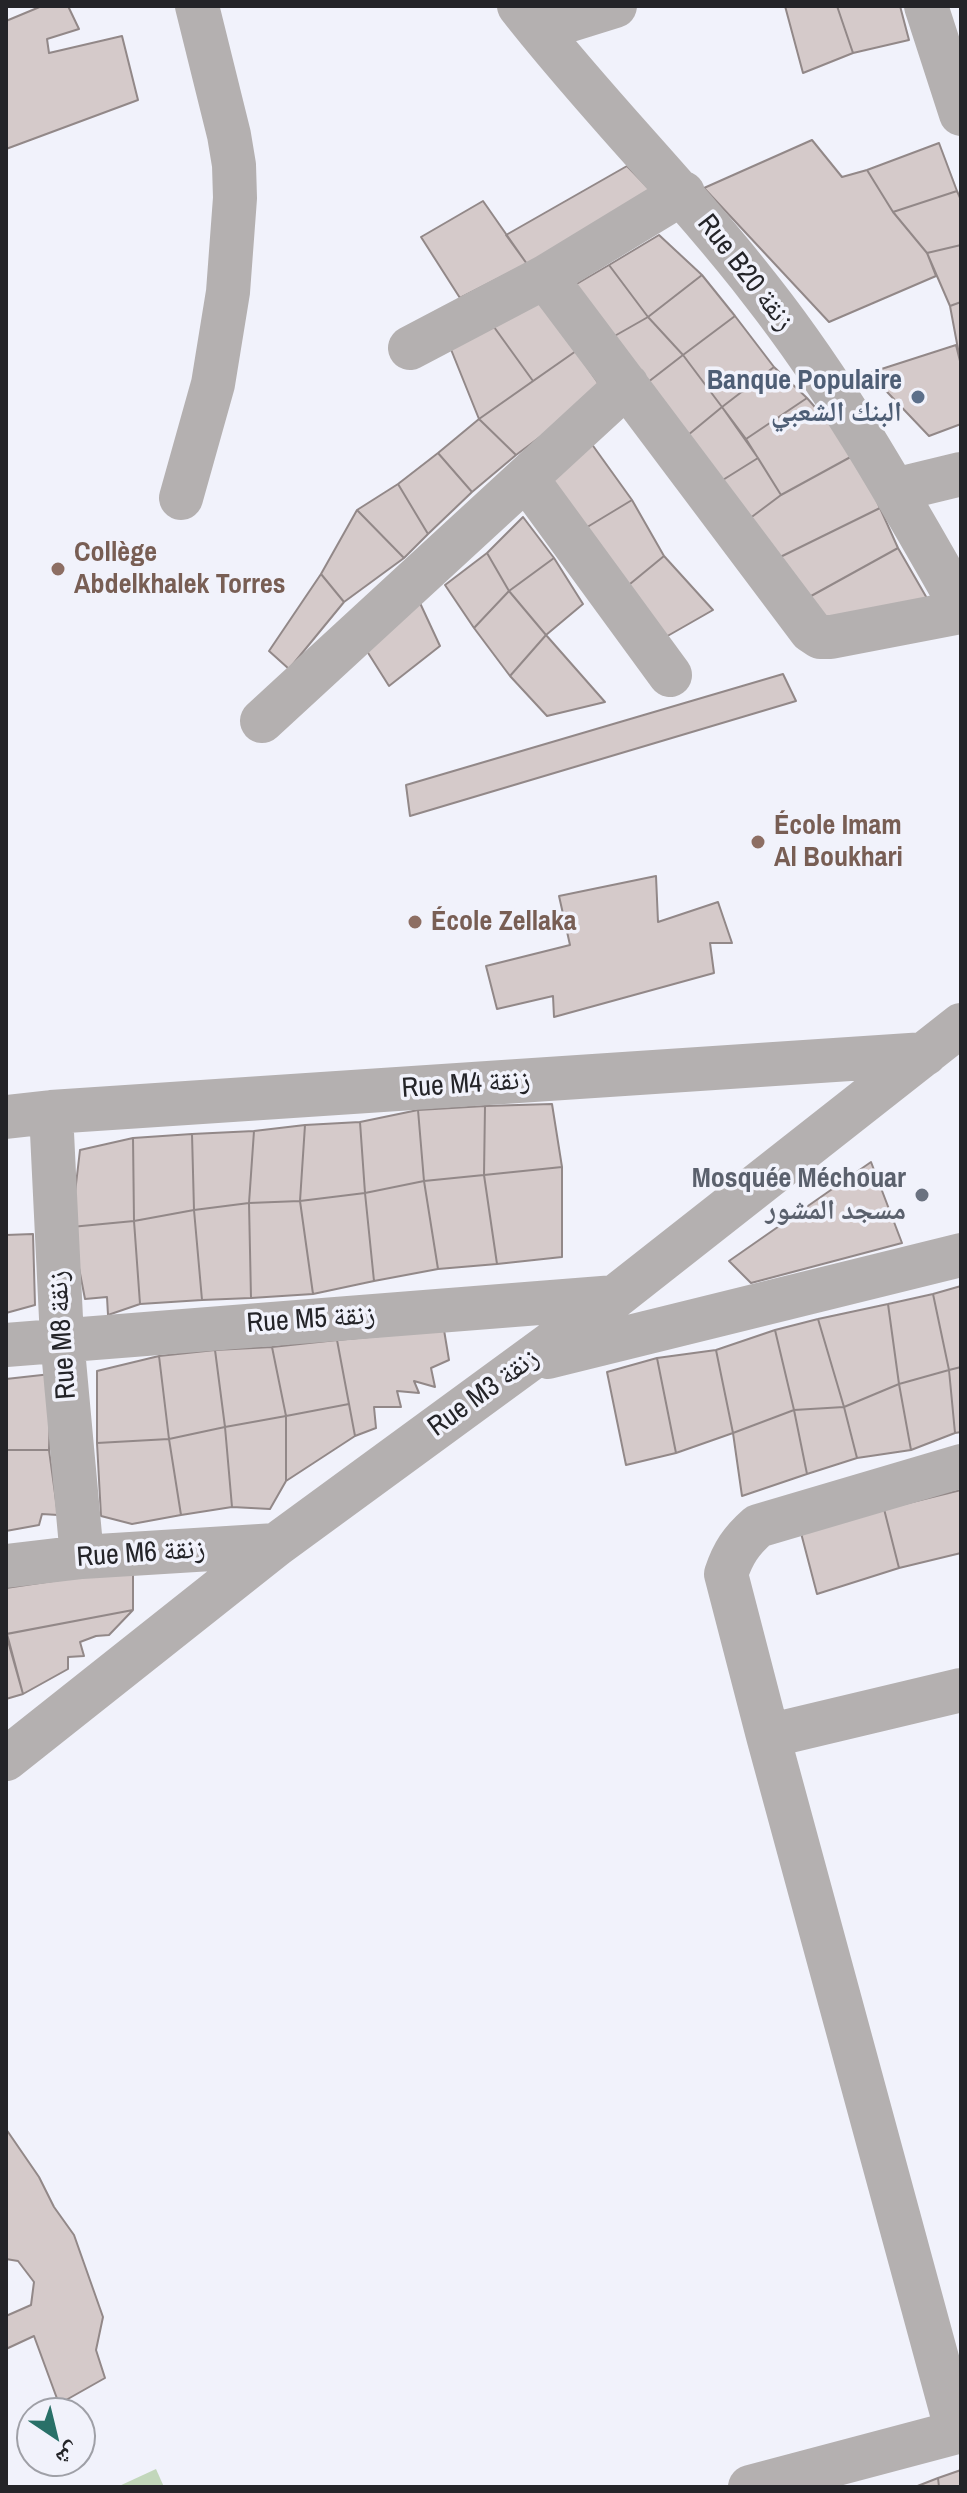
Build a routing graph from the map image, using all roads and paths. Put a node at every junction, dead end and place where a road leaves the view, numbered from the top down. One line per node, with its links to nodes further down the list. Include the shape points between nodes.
1 (197, 6): 13 (street, via 229,135 235,198 228,292 213,384)
2 (615, 6): 4 (street)
3 (926, 6): 5 (street)
4 (528, 18): 6 (street, Rue B20 زنقة)
5 (961, 114)
6 (683, 193): 7 (street); 12 (street, Rue B20 زنقة, via 765,295)
7 (545, 277): 8 (street); 9 (street)
8 (410, 348)
9 (627, 385): 11 (street); 15 (street, via 811,631 831,637)
10 (961, 474): 12 (street)
11 (526, 478): 16 (street); 17 (street)
12 (895, 490): 14 (street, Rue B20 زنقة)
13 (181, 498)
14 (961, 606)
15 (961, 612)
16 (670, 675)
17 (262, 721)
18 (961, 1025): 19 (street, Rue M3 زنقة)
19 (925, 1054): 20 (street, Rue M4 زنقة); 23 (street, Rue M3 زنقة)
20 (51, 1112): 21 (street, Rue M4 زنقة); 24 (street, Rue M8 زنقة)
21 (6, 1117)
22 (961, 1255): 26 (street)
23 (615, 1297): 24 (street, Rue M5 زنقة); 26 (street, Rue M3 زنقة)
24 (62, 1339): 25 (street, Rue M5 زنقة); 29 (street, Rue M8 زنقة)
25 (6, 1345)
26 (526, 1363): 28 (street, Rue M3 زنقة)
27 (961, 1466): 32 (street, via 758,1526 741,1541 726,1574)
28 (276, 1545): 29 (street, Rue M6 زنقة); 33 (street, Rue M3 زنقة)
29 (82, 1557): 30 (street, Rue M6 زنقة)
30 (6, 1566)
31 (961, 1690): 32 (street)
32 (768, 1736): 34 (street)
33 (11, 1752)
34 (959, 2432): 35 (street)
35 (750, 2487)

